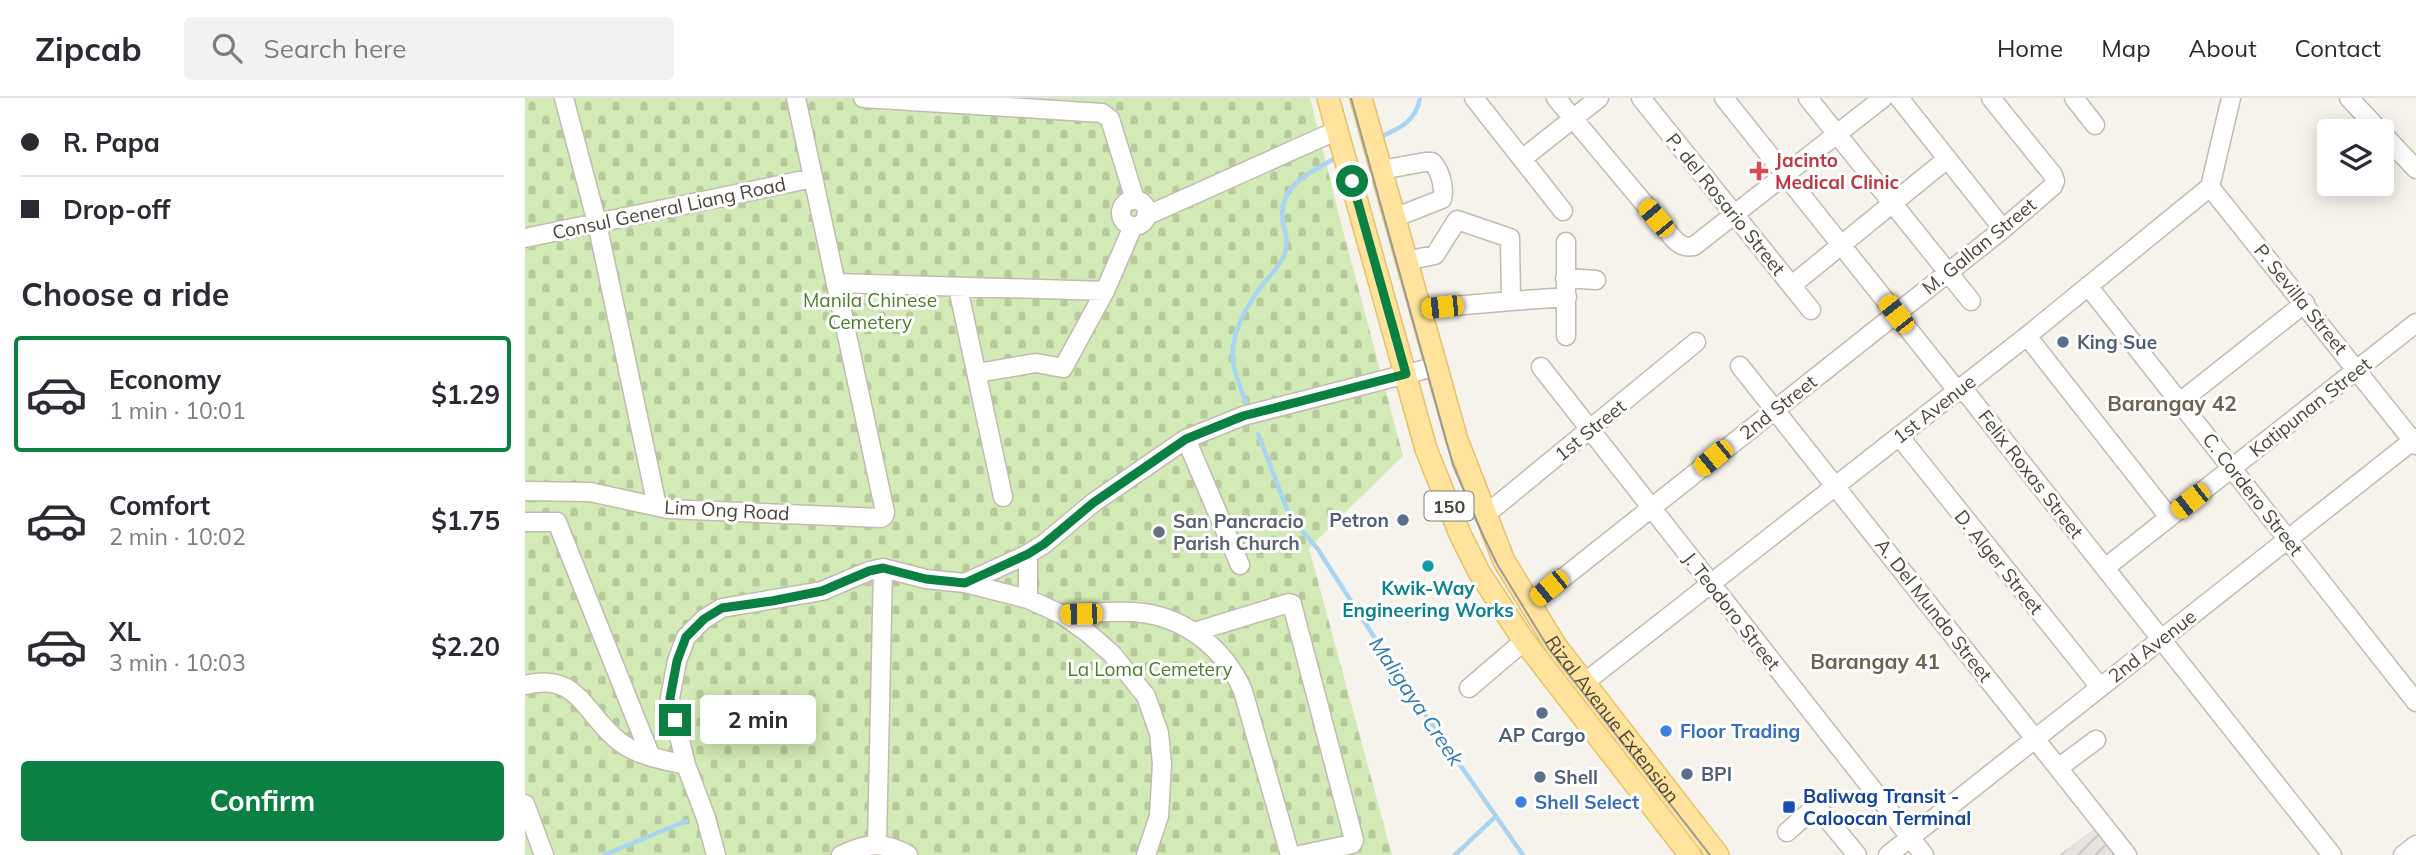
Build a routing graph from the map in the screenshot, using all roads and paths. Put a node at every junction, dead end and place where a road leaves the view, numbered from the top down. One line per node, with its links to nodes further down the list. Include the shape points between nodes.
1 (564, 98): 35 (street)
2 (796, 98): 28 (street)
3 (863, 98): 18 (street)
4 (1328, 98): 21 (main road, Rizal Avenue Extension / 150)
5 (1361, 98): 26 (main road, Rizal Avenue Extension / 150)
6 (1474, 98): 23 (street)
7 (1556, 98): 19 (street)
8 (1599, 98): 19 (street)
9 (1641, 98): 32 (street, P. del Rosario Street)
10 (1724, 98): 27 (street, Felix Roxas Street)
11 (1808, 98): 22 (street)
12 (1883, 98): 22 (street)
13 (1899, 98): 24 (street)
14 (1991, 98): 36 (street, M. Gallan Street, via 2055,181)
15 (2074, 98): 20 (street)
16 (2231, 98): 29 (street)
17 (2349, 98): 25 (street)
18 (959, 101): 34 (street, via 1102,113 1110,119 1135,200 1146,207)
19 (1572, 119): 23 (street); 32 (street, via 1672,238 1689,246)
20 (2095, 125)
21 (1338, 130): 34 (street); 65 (main road, Rizal Avenue Extension / 150)
22 (1837, 134): 27 (street); 30 (street)
23 (1522, 159): 31 (street)
24 (1947, 159): 30 (street); 36 (street)
25 (2414, 162)
26 (1381, 170): 33 (main road, Rizal Avenue Extension / 150); 33 (street, via 1432,162 1444,192 1442,199)
27 (1785, 175): 32 (street); 39 (street, Felix Roxas Street)
28 (813, 178): 35 (street, Consul General Liang Road); 44 (street)
29 (2210, 187): 46 (street, 1st Avenue); 52 (street, P. Sevilla Street)
30 (1892, 203): 39 (street); 41 (street)
31 (1563, 211)
32 (1734, 215): 45 (street, P. del Rosario Street)
33 (1394, 218): 40 (main road, Rizal Avenue Extension / 150)
34 (1140, 221): 48 (street)
35 (597, 223): 37 (street, Consul General Liang Road); 77 (street)
36 (2003, 229): 41 (street, M. Gallan Street)
37 (525, 238)
38 (1566, 243): 42 (street)
39 (1841, 244): 45 (street); 55 (street, Felix Roxas Street)
40 (1405, 261): 50 (street, via 1435,255 1458,220 1509,237); 53 (main road, Rizal Avenue Extension / 150)
41 (1948, 272): 51 (street); 55 (street, M. Gallan Street)
42 (1565, 278): 43 (street); 49 (street)
43 (1596, 280)
44 (836, 283): 47 (street); 77 (street, Lim Ong Road, via 885,512 881,518)
45 (1792, 285): 54 (street, P. del Rosario Street)
46 (2088, 286): 58 (street, 1st Avenue); 67 (street, C. Cordero Street)
47 (958, 288): 48 (street); 64 (street)
48 (1105, 291): 64 (street, via 1063,368 1036,363)
49 (1567, 298): 50 (street); 57 (street)
50 (1511, 300): 53 (street)
51 (1971, 302)
52 (2305, 303): 63 (street, P. Sevilla Street); 67 (street)
53 (1419, 309): 61 (main road, Rizal Avenue Extension / 150)
54 (1811, 310)
55 (1896, 314): 66 (street, Felix Roxas Street); 68 (street, 2nd Street)
56 (2416, 323): 63 (street, Katipunan Street)
57 (1566, 336)
58 (2027, 336): 66 (street, 1st Avenue); 80 (street)
59 (1696, 342): 69 (street, 1st Street)
60 (1740, 366): 68 (street, A. Del Mundo Street)
61 (1434, 367): 65 (street); 79 (main road, Rizal Avenue Extension / 150)
62 (1541, 367): 69 (street, J. Teodoro Street)
63 (2358, 370): 72 (street, P. Sevilla Street); 73 (street, Katipunan Street)
64 (977, 373): 76 (street)
65 (1406, 374): 71 (street, via 1243,416); 96 (main road, Rizal Avenue Extension / 150, via 1426,449 1460,534)
66 (1960, 389): 70 (street, 1st Avenue); 86 (street, Felix Roxas Street)
67 (2181, 402): 73 (street, C. Cordero Street)
68 (1775, 410): 74 (street, A. Del Mundo Street); 78 (street, 2nd Street)
69 (1590, 430): 78 (street, J. Teodoro Street); 79 (street, 1st Street)
70 (1899, 436): 74 (street, 1st Avenue); 98 (street, D. Alger Street)
71 (1186, 439): 83 (street); 84 (street)
72 (2415, 441): 82 (street, 2nd Avenue)
73 (2232, 468): 80 (street, Katipunan Street); 82 (street, C. Cordero Street)
74 (1836, 486): 88 (street, 1st Avenue); 103 (street, A. Del Mundo Street)
75 (525, 491): 77 (street, Lim Ong Road, via 590,492)
76 (1003, 497)
77 (657, 506)
78 (1651, 508): 88 (street, J. Teodoro Street); 90 (street, 2nd Street)
79 (1484, 516): 90 (main road, Rizal Avenue Extension / 150)
80 (2169, 517): 86 (street, Katipunan Street)
81 (525, 522): 105 (street, via 557,522)
82 (2288, 539): 94 (street, 2nd Avenue); 101 (street, C. Cordero Street)
83 (1028, 554): 87 (street); 89 (street)
84 (1241, 565)
85 (883, 568): 87 (street); 106 (street, via 822,591 722,608 686,637 670,698); 111 (street)
86 (2105, 568): 94 (street, Felix Roxas Street)
87 (965, 583): 89 (street)
88 (1710, 583): 100 (street, 1st Avenue); 110 (street, J. Teodoro Street)
89 (1028, 599): 92 (street)
90 (1529, 605): 100 (main road, Rizal Avenue Extension / 150)
91 (1102, 613): 92 (street); 93 (street, via 1141,612); 95 (street)
92 (1061, 614): 95 (street)
93 (1194, 632): 118 (street, via 1215,648 1243,691); 119 (street, via 1292,604 1354,840)
94 (2161, 639): 98 (street, 2nd Avenue); 126 (street, Felix Roxas Street)
95 (1095, 640): 117 (street, via 1146,696 1159,733 1159,816)
96 (1524, 641): 99 (street); 102 (main road, Rizal Avenue Extension / 150)
97 (525, 685): 105 (street, via 542,681 563,684 618,741)
98 (2100, 687): 103 (street, 2nd Avenue)
99 (1469, 688)
100 (1590, 692): 102 (main road); 121 (main road, Rizal Avenue Extension / 150)
101 (2416, 702)
102 (1579, 713): 120 (main road, Rizal Avenue Extension / 150)
103 (2035, 739): 107 (street, A. Del Mundo Street); 110 (street, 2nd Avenue)
104 (2095, 740): 107 (street)
105 (651, 757): 106 (street)
106 (686, 765): 114 (street)
107 (2058, 768): 125 (street, A. Del Mundo Street)
108 (525, 804): 113 (street)
109 (1787, 832): 122 (street, via 1813,809 1819,809)
110 (1910, 837): 123 (street, 2nd Avenue); 124 (street, J. Teodoro Street)
111 (877, 844): 115 (street); 116 (street)
112 (2416, 845): 127 (street)
113 (544, 855)
114 (716, 855)
115 (841, 855)
116 (908, 855)
117 (1146, 855)
118 (1290, 855)
119 (1300, 855)
120 (1690, 855)
121 (1718, 855)
122 (1857, 855)
123 (1888, 855)
124 (1924, 855)
125 (2127, 855)
126 (2332, 855)
127 (2403, 855)

